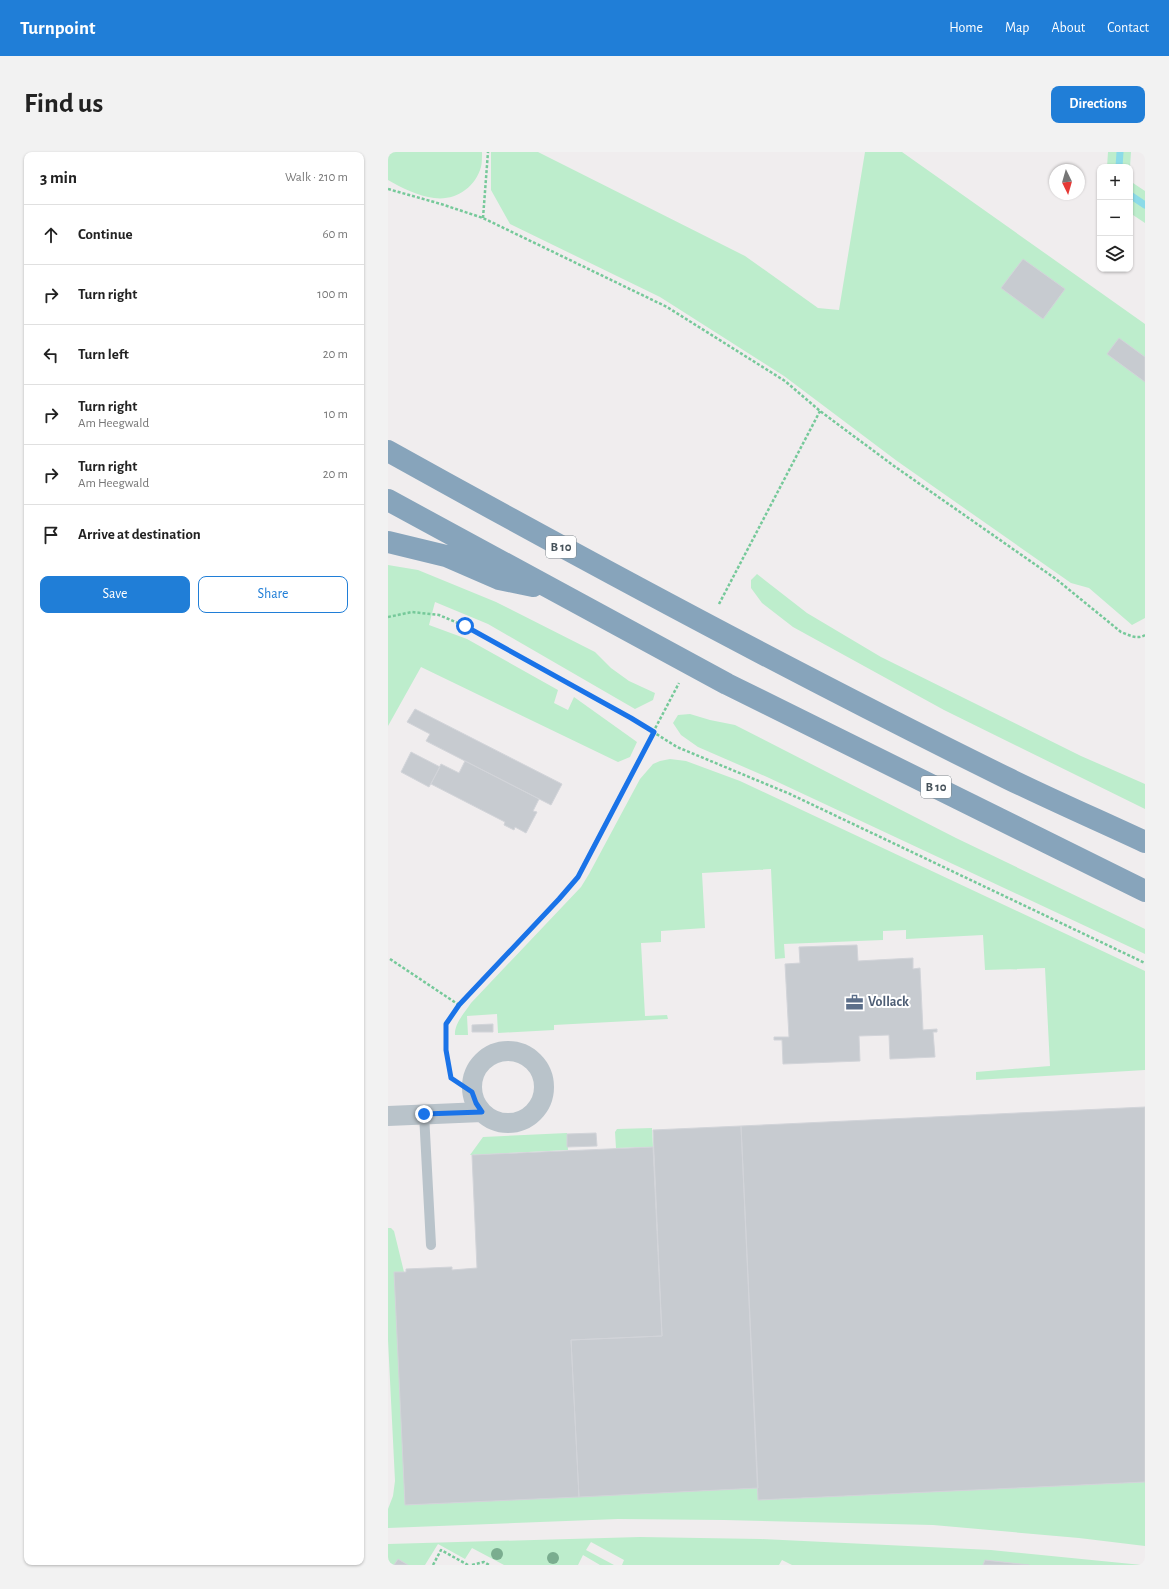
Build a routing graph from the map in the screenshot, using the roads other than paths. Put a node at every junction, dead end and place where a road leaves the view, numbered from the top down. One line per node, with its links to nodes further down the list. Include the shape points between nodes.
1 (388, 452): 5 (highway, B 10, via 745,644 1010,779)
2 (388, 500): 4 (highway, B 10)
3 (388, 542): 4 (highway, via 446,556 499,579)
4 (555, 590): 6 (highway, B 10, via 727,684)
5 (1145, 842)
6 (1145, 891)
7 (482, 1112): 7 (street, via 472,1092 472,1080 484,1061 494,1054 505,1051 516,1052 535,1064 544,1084 543,1095 532,1114 512,1123 491,1119); 8 (street)
8 (424, 1114): 9 (street); 10 (lane)
9 (388, 1116)
10 (431, 1245)

